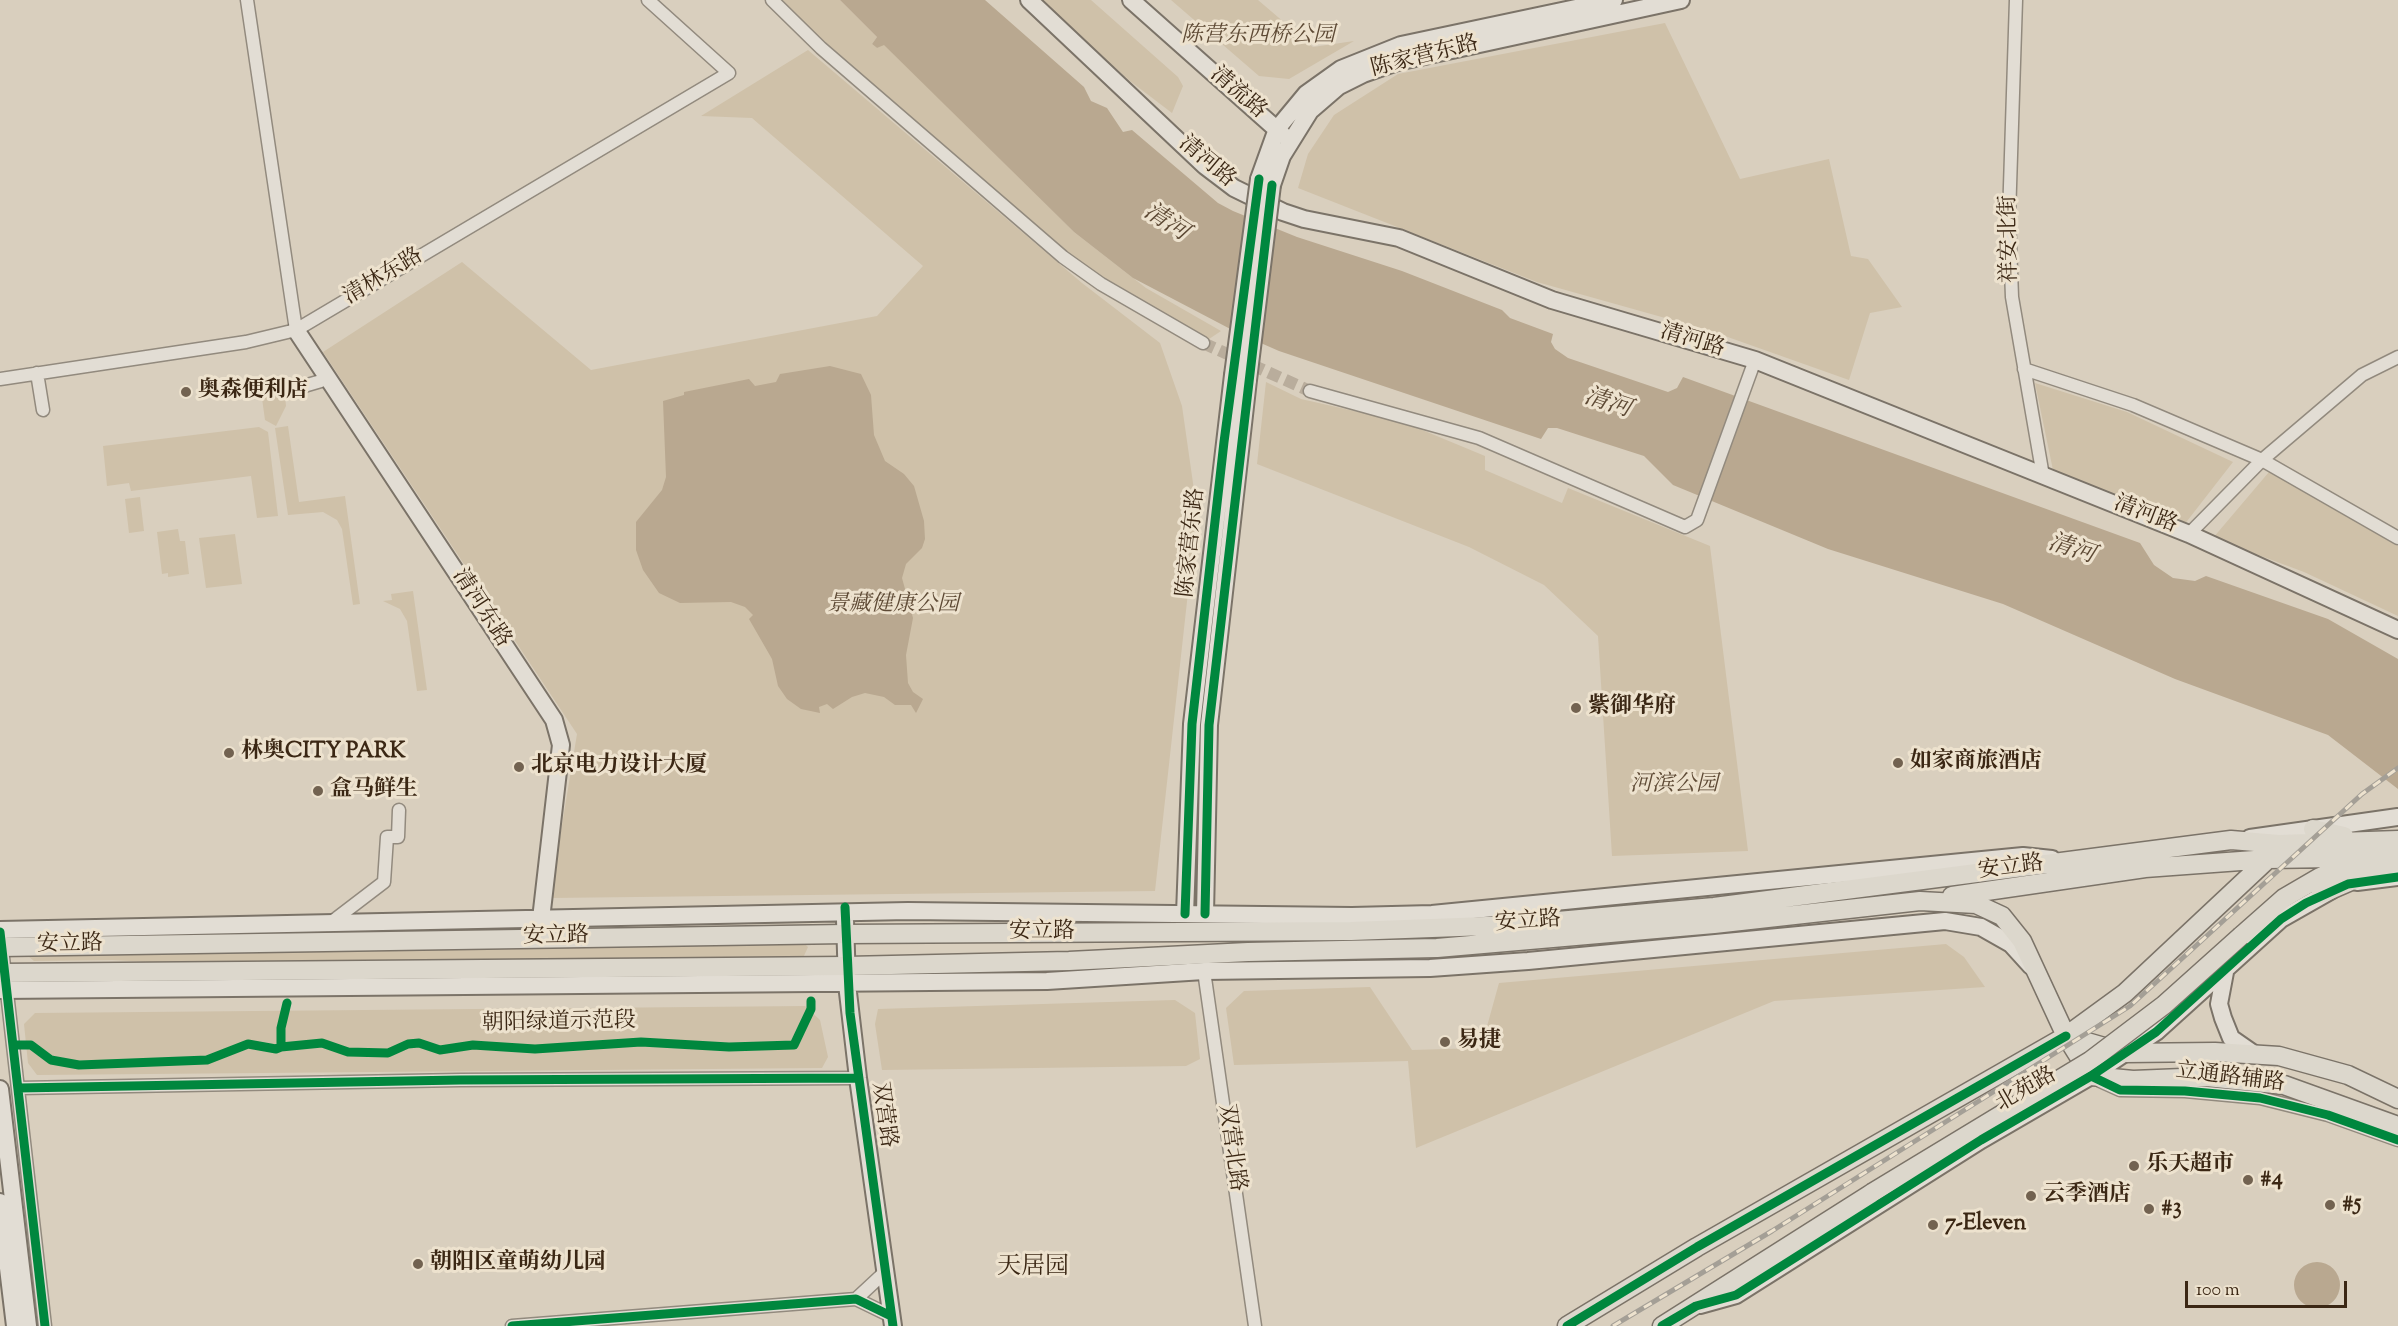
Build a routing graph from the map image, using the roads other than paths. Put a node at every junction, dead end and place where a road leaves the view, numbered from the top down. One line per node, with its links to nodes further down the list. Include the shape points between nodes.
1 (248, 0): 12 (street)
2 (648, 0): 12 (street, 清林东路, via 729,73)
3 (772, 0): 13 (street, via 821,48 1063,257 1101,284)
4 (1029, 0): 15 (street, 清河路, via 1205,166 1234,188 1304,219 1399,238 1552,300)
5 (1131, 0): 9 (street, 清流路)
6 (1614, 0): 9 (street, 陈家营东路, via 1401,45 1364,58 1306,94)
7 (1681, 0): 10 (street, 陈家营东路, via 1397,62 1363,74 1323,97)
8 (2016, 0): 16 (street, 祥安北街, via 2009,216 2012,297)
9 (1277, 129): 10 (street, 清流路); 11 (street, 陈家营东路)
10 (1290, 140): 11 (street, 陈家营东路)
11 (1266, 182): 18 (street, 陈家营东路, bridge)
12 (296, 330): 17 (street, 清林东路, via 246,342); 43 (street, 清河东路, via 554,720 561,745)
13 (1203, 343)
14 (2398, 357): 24 (street, via 2362,375)
15 (1755, 360): 22 (street, via 1697,520 1685,527 1479,438); 25 (street, 清河路)
16 (2024, 369): 24 (street, via 2133,405); 25 (street, 祥安北街)
17 (37, 373): 19 (street, 清林东路); 23 (street)
18 (1241, 377): 41 (street, 陈家营东路, via 1192,724); 42 (street, 陈家营东路, via 1209,725)
19 (0, 379)
20 (321, 381): 21 (street)
21 (304, 386)
22 (1310, 391)
23 (42, 410)
24 (2262, 460): 26 (street); 27 (street)
25 (2043, 476): 26 (street, 清河路)
26 (2189, 534): 28 (street, 清河路)
27 (2398, 538)
28 (2398, 630)
29 (399, 810): 44 (street, via 398,837 387,837 384,882)
30 (2392, 818): 31 (street, 安立路)
31 (2313, 828): 32 (street, 安立路); 33 (main road)
32 (2231, 840): 35 (main road, 安立路); 36 (main road, 安立路)
33 (2368, 849): 34 (main road, 安立路); 35 (main road, 安立路); 65 (main road, 北苑路, bridge, via 2284,898 2164,1005 2090,1061 1872,1193)
34 (2397, 849): 38 (main road)
35 (2274, 852): 39 (main road, 安立路); 52 (main road, 北苑路, via 2124,993)
36 (2080, 860): 42 (street, 安立路, via 2023,856 1432,914); 45 (main road, 安立路, via 1714,907 1513,925 1351,931)
37 (2398, 877): 38 (street, 北苑路, via 2369,879)
38 (2321, 894): 47 (street, 北苑路, via 2281,919)
39 (1920, 901): 48 (main road, 安立路, via 1976,904 2002,916 2022,941); 50 (main road, 安立路, via 1449,948)
40 (845, 910): 41 (street, 安立路); 43 (street, 安立路); 45 (street, 双营路)
41 (1185, 914): 42 (street, 安立路)
42 (1205, 914)
43 (541, 920): 44 (street, 安立路)
44 (329, 924): 46 (street, 安立路)
45 (845, 934): 46 (main road, 安立路); 50 (street, 双营路)
46 (0, 939): 51 (street)
47 (2226, 967): 53 (street, 北苑路, via 2156,1032); 54 (street, via 2219,1004 2223,1018 2231,1038)
48 (2034, 969): 49 (street, 安立路, via 2011,944 1981,927 1946,921 1430,968); 52 (main road, 安立路)
49 (1204, 971): 50 (street, 安立路, via 1047,981); 71 (street, 双营北路)
50 (847, 975): 51 (main road, 安立路); 56 (street, 双营路)
51 (3, 982): 57 (street)
52 (2066, 1036): 53 (main road); 55 (main road, 安立路); 72 (main road, 北苑路, via 1707,1241)
53 (2125, 1053): 54 (main road); 55 (street, 北苑路)
54 (2254, 1054): 59 (main road, via 2279,1056 2348,1075)
55 (2091, 1076): 60 (main road, via 2133,1080 2207,1077 2284,1085); 61 (street, 立通路辅路, via 2120,1090 2260,1098 2328,1115); 65 (street, 北苑路, via 1736,1295)
56 (858, 1078): 57 (street); 63 (street, 双营路)
57 (19, 1088): 69 (street)
58 (0, 1089): 68 (street)
59 (2398, 1099)
60 (2398, 1126)
61 (2398, 1140)
62 (0, 1202): 67 (street)
63 (884, 1273): 64 (street); 66 (street, 双营路)
64 (856, 1299): 66 (street); 70 (street)
65 (1696, 1306): 73 (main road, 北苑路)
66 (892, 1321)
67 (15, 1326)
68 (28, 1326)
69 (45, 1326)
70 (512, 1326)
71 (1255, 1326)
72 (1567, 1326)
73 (1662, 1326)

